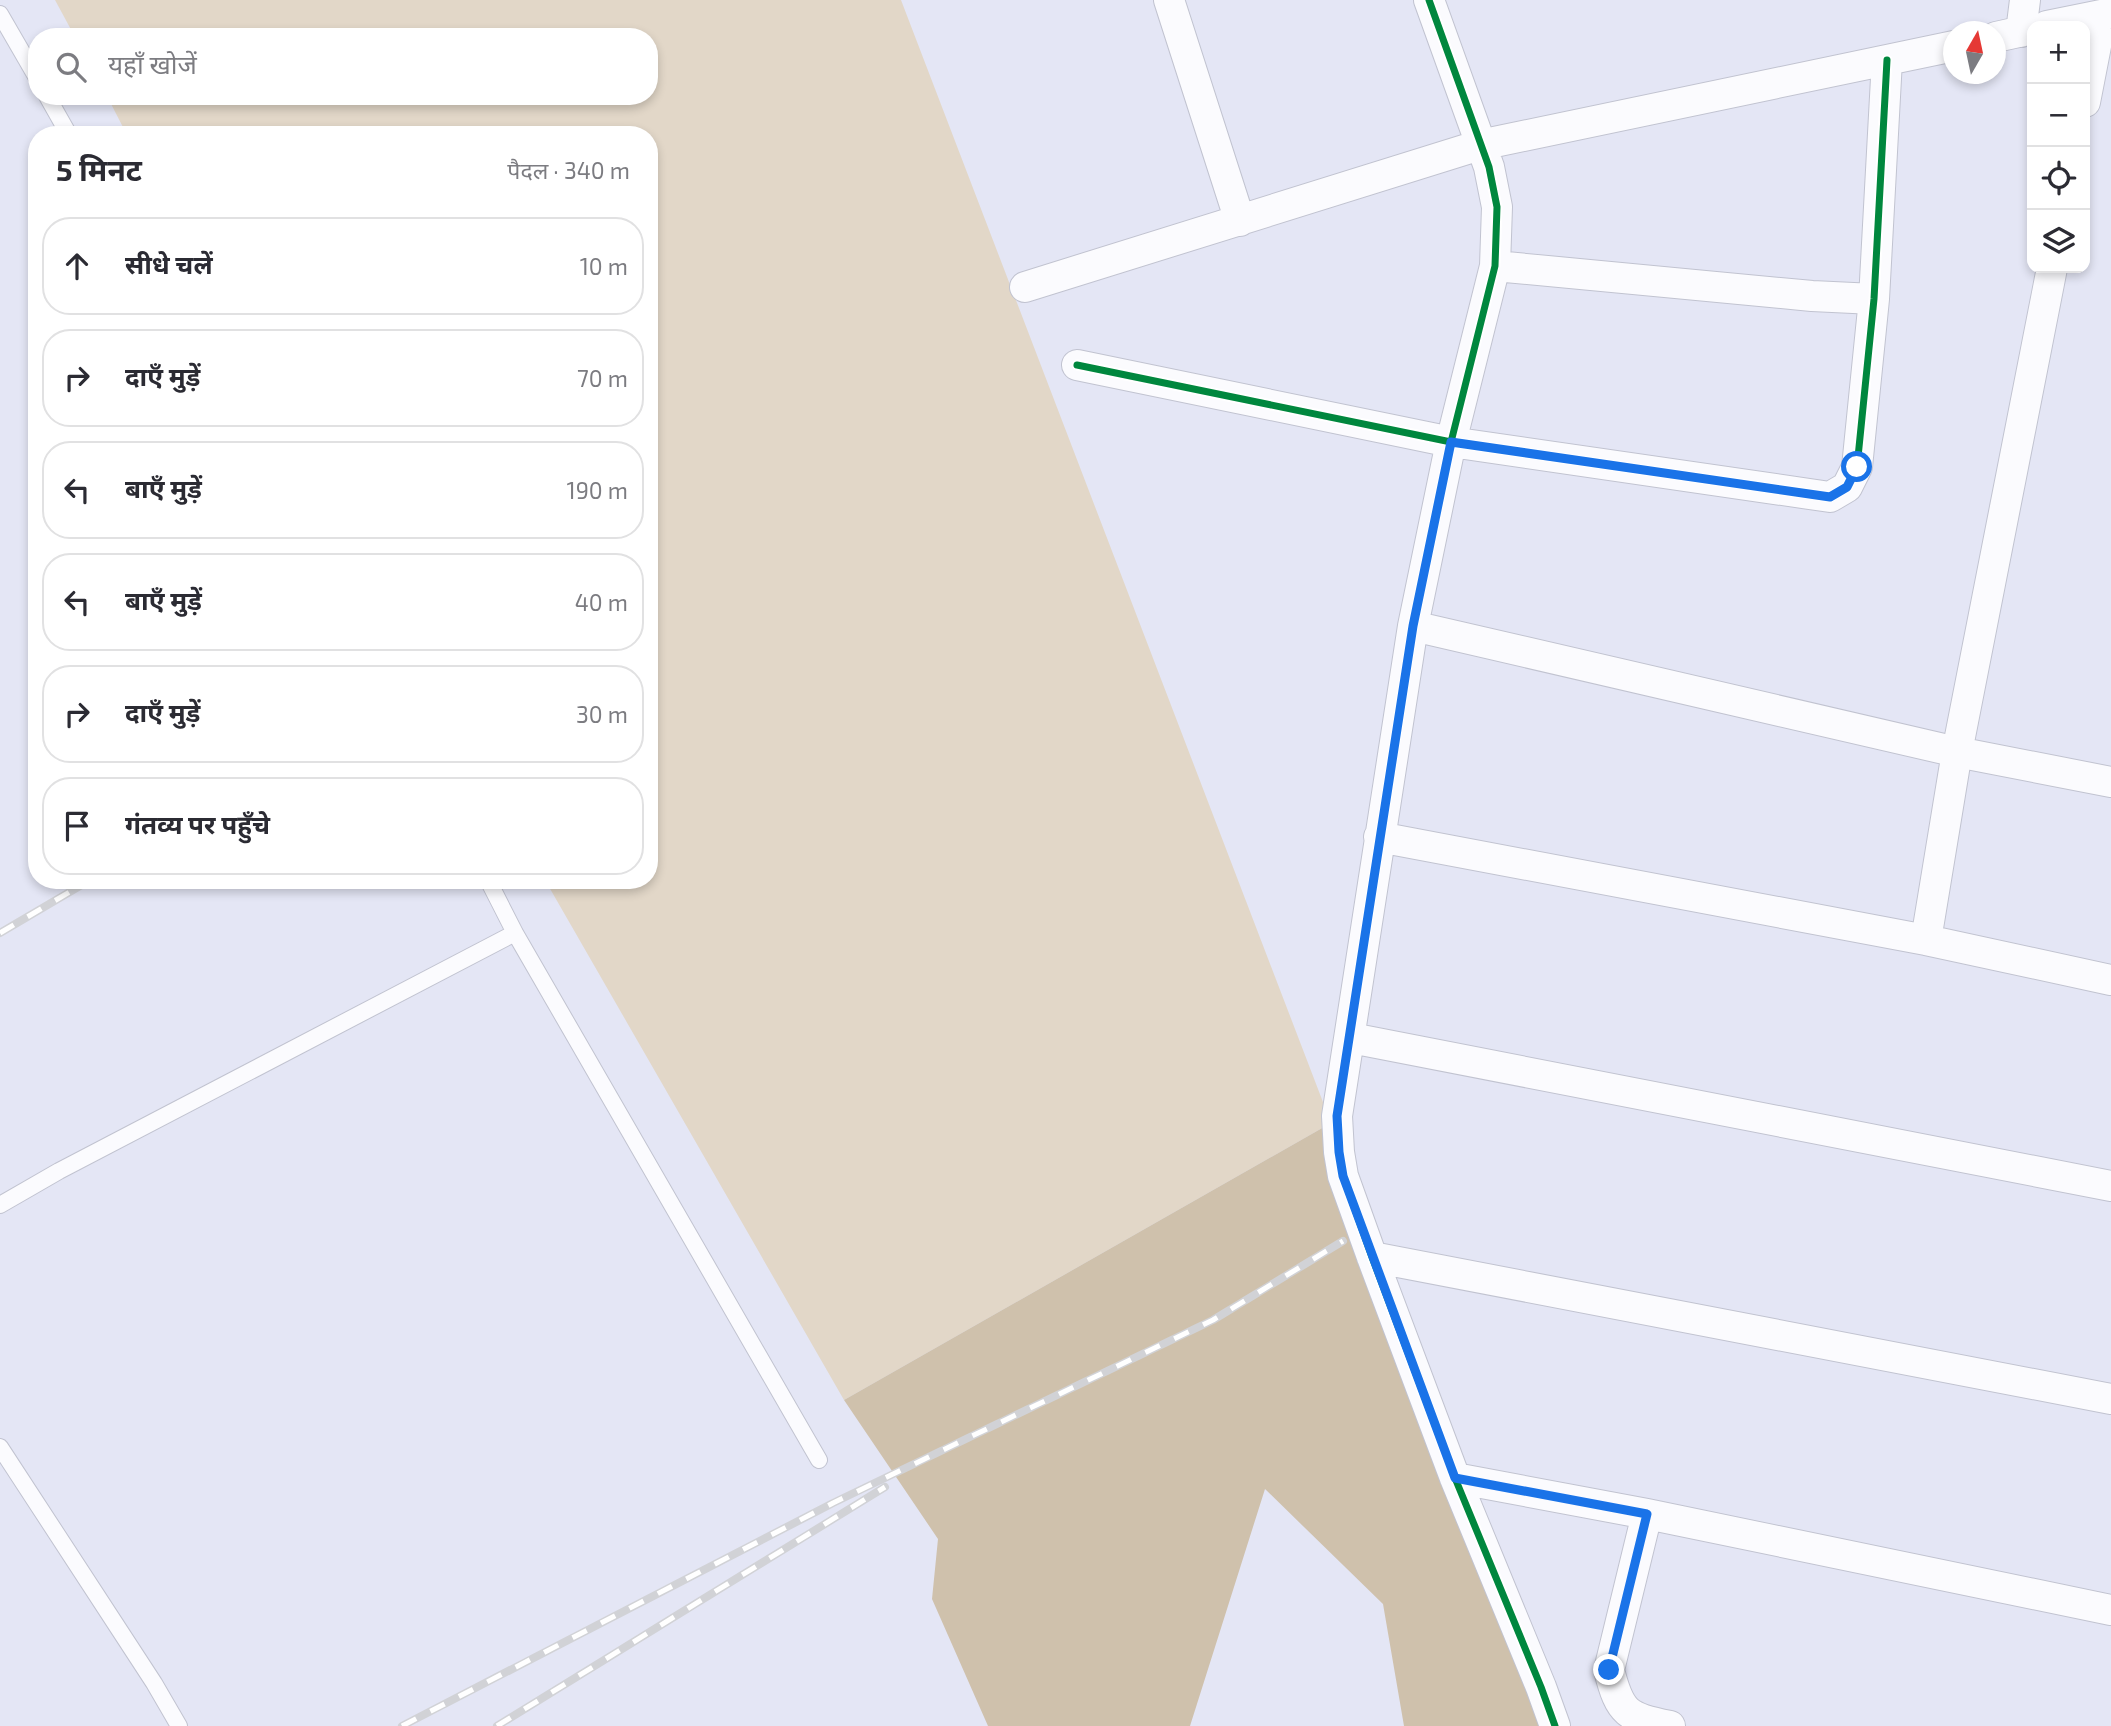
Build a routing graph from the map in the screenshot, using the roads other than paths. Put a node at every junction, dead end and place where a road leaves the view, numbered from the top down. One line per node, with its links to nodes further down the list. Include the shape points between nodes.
1 (1169, 0): 14 (street)
2 (1429, 0): 13 (street)
3 (2025, 0): 6 (street)
4 (0, 13): 9 (lane)
5 (2106, 14): 6 (street); 10 (street)
6 (2024, 31)
7 (1943, 48): 8 (street)
8 (1887, 60): 13 (street); 18 (street)
9 (28, 62)
10 (2089, 84)
11 (52, 105): 12 (lane)
12 (64, 126)
13 (1480, 145): 14 (street); 15 (street, via 1497,207)
14 (1240, 221): 17 (street)
15 (1495, 265): 18 (street); 20 (street)
16 (2051, 273): 22 (street)
17 (1025, 287)
18 (1874, 299): 20 (street, via 1857,467 1847,487 1830,497)
19 (1077, 365): 20 (street)
20 (1451, 442): 21 (street)
21 (1413, 626): 22 (street); 24 (street)
22 (1956, 751): 23 (street); 27 (street)
23 (2111, 782)
24 (1379, 838): 27 (street); 29 (street)
25 (493, 889): 26 (lane)
26 (515, 933): 31 (lane); 35 (lane)
27 (1926, 940): 28 (street)
28 (2111, 980)
29 (1351, 1038): 30 (street); 32 (street, via 1337,1116 1339,1152)
30 (2111, 1186)
31 (0, 1205)
32 (1372, 1257): 33 (street); 36 (street)
33 (2111, 1399)
34 (0, 1447): 39 (lane)
35 (819, 1460)
36 (1455, 1478): 37 (street); 40 (street)
37 (1647, 1514): 38 (street); 41 (street, via 1609,1670 1623,1708 1639,1719)
38 (2111, 1610)
39 (179, 1726)
40 (1555, 1726)
41 (1670, 1726)

